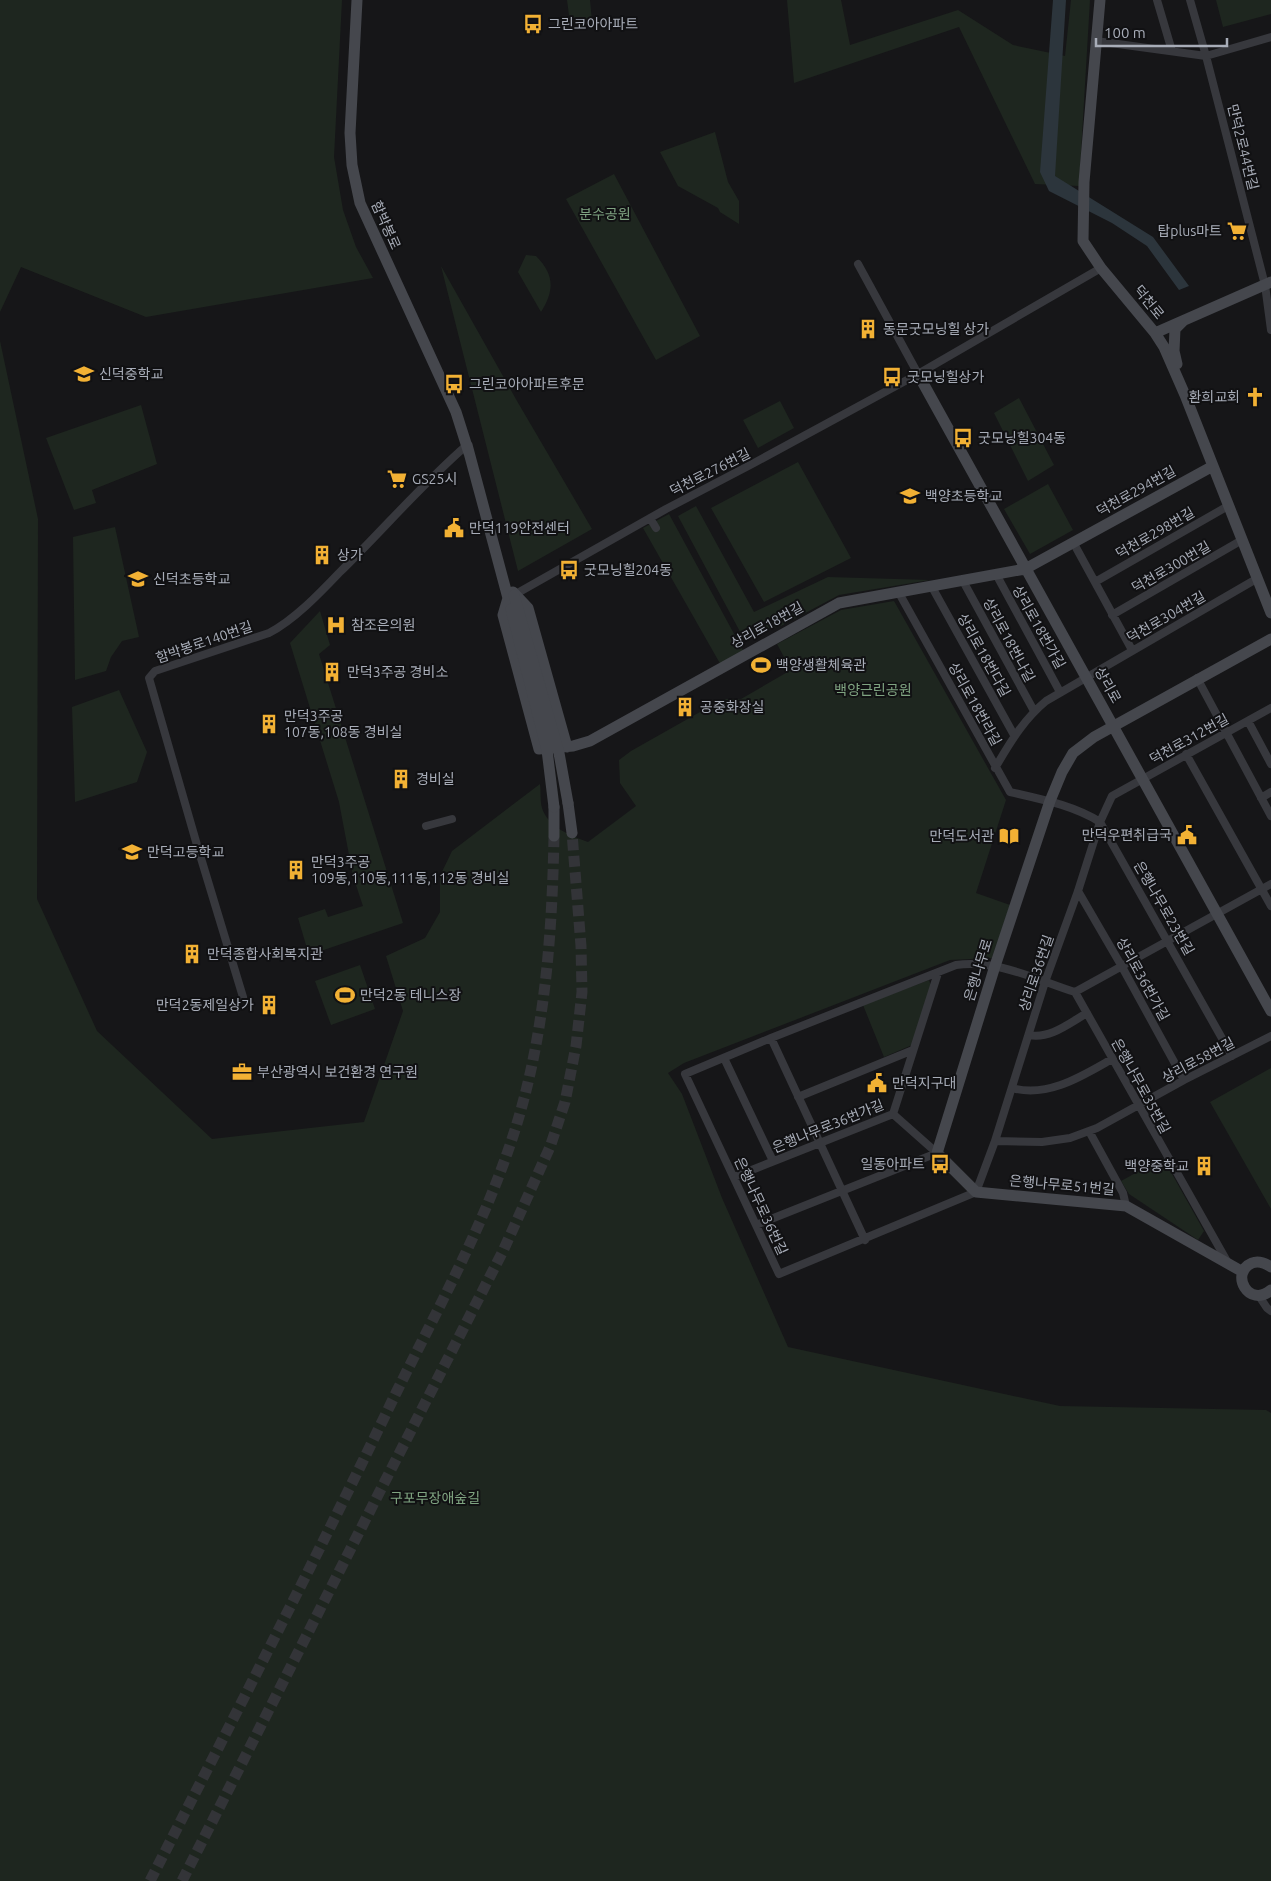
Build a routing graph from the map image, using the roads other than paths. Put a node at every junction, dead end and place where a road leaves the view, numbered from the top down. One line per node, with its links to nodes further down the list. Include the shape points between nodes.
1 (358, 0): 17 (street, 함박봉로, via 350,133 352,165 360,203 456,412)
2 (1100, 0): 6 (street, 덕천로)
3 (1157, 0): 7 (street)
4 (1190, 0): 8 (street, 만덕2로44번길)
5 (1271, 37): 8 (street)
6 (1096, 41): 7 (street); 10 (street, 덕천로, via 1084,182 1083,241)
7 (1172, 51): 8 (street)
8 (1206, 56): 11 (street, 만덕2로44번길)
9 (858, 264): 15 (street)
10 (1101, 268): 14 (street, 덕천로); 15 (street, 덕천로276번길)
11 (1268, 284): 12 (street); 13 (street, 만덕2로44번길)
12 (1184, 320): 14 (street); 16 (street, via 1175,329 1174,351)
13 (1271, 330)
14 (1155, 333): 16 (street, 덕천로)
15 (918, 374): 20 (street, 덕천로276번길); 24 (street, 상리로)
16 (1184, 395): 18 (street, 덕천로)
17 (467, 445): 31 (street, 함박봉로); 70 (street, 함박봉로140번길, via 281,627 155,671 149,678)
18 (1213, 466): 19 (street, 덕천로); 23 (street, 덕천로294번길)
19 (1228, 506): 22 (street, 덕천로); 28 (street, 덕천로298번길)
20 (650, 518): 21 (street); 31 (street, 덕천로276번길)
21 (656, 528)
22 (1242, 540): 26 (street, 덕천로); 33 (street, 덕천로300번길)
23 (1073, 542): 24 (street, 덕천로294번길); 28 (street)
24 (1025, 569): 25 (street, 상리로18번길); 36 (street, 상리로)
25 (996, 574): 27 (street, 상리로18번길); 38 (street, 상리로18번가길)
26 (1258, 578): 32 (street, 덕천로); 35 (street, 덕천로304번길)
27 (963, 580): 29 (street, 상리로18번길); 40 (street, 상리로18번나길)
28 (1095, 582): 33 (street)
29 (932, 586): 30 (street, 상리로18번길); 44 (street, 상리로18번다길)
30 (899, 592): 45 (street, 상리로18번길, via 839,602 624,723 590,741); 48 (street, 상리로18번라길)
31 (511, 596): 45 (street, via 528,608); 45 (street, 상리로18번길, via 502,614 539,749); 57 (street, bridge, via 557,744); 58 (street, bridge, via 544,741 554,807)
32 (1271, 614)
33 (1112, 615): 35 (street)
34 (1271, 638): 37 (street, 은행나무로)
35 (1132, 650): 36 (street, 덕천로304번길)
36 (1085, 676): 38 (street, 덕천로304번길); 42 (street, 상리로)
37 (1197, 678): 42 (street, 은행나무로); 43 (street)
38 (1060, 692): 40 (street, 덕천로304번길)
39 (1271, 708): 41 (street, 덕천로312번길)
40 (1034, 711): 44 (street, 덕천로304번길)
41 (1248, 721): 43 (street, 덕천로312번길); 47 (street, 덕천로312번길)
42 (1113, 726): 49 (street, 상리로); 52 (street, 은행나무로, via 1073,754)
43 (1226, 733): 46 (street, 덕천로312번길); 51 (street)
44 (1014, 736): 48 (street, 덕천로304번길)
45 (567, 747)
46 (1186, 754): 49 (street, 덕천로312번길); 60 (street)
47 (1271, 764)
48 (996, 768): 52 (street, 상리로18번라길, via 1010,792)
49 (1142, 779): 55 (street, 상리로36번길, via 1112,796); 63 (street, 상리로)
50 (1271, 792): 51 (street)
51 (1261, 798): 53 (street)
52 (1050, 801): 55 (street, via 1088,814); 65 (street, 은행나무로)
53 (1271, 816)
54 (452, 819): 56 (street)
55 (1100, 822): 61 (street, 상리로36번길); 64 (street, 은행나무로23번길)
56 (426, 826)
57 (572, 833)
58 (554, 836)
59 (1271, 884): 60 (street)
60 (1262, 889): 62 (street); 63 (street)
61 (1078, 891): 66 (street, 상리로36번가길); 68 (street, 상리로36번길)
62 (1271, 906)
63 (1217, 913): 64 (street); 71 (street, 상리로)
64 (1168, 940): 66 (street); 77 (street, 은행나무로23번길)
65 (995, 966): 67 (street, 은행나무로36번길, via 969,963); 68 (street); 88 (street, 은행나무로)
66 (1121, 966): 69 (street); 80 (street, 상리로36번가길)
67 (938, 972): 75 (street, 은행나무로36번길); 76 (street, 은행나무로36번가길)
68 (1045, 982): 69 (street); 73 (street, 상리로36번길)
69 (1075, 992): 72 (street, 은행나무로35번길)
70 (243, 997)
71 (1271, 1011)
72 (1087, 1014): 73 (street, via 1050,1034); 79 (street, 은행나무로35번길)
73 (1029, 1035): 81 (street, 상리로36번길)
74 (1271, 1036): 77 (street, 상리로58번길)
75 (771, 1038): 78 (street, 은행나무로36번길); 82 (street)
76 (913, 1050): 82 (street); 84 (street, 은행나무로36번가길)
77 (1232, 1056): 80 (street, 상리로58번길)
78 (724, 1058): 89 (street); 90 (street, 은행나무로36번길, via 686,1074)
79 (1112, 1059): 81 (street, via 1075,1080 1051,1088 1036,1091); 83 (street, 은행나무로35번길)
80 (1184, 1080): 83 (street, 상리로58번길)
81 (1012, 1088): 86 (street, 상리로36번길)
82 (798, 1097): 87 (street)
83 (1138, 1106): 85 (street, 상리로58번길); 96 (street, 은행나무로35번길)
84 (893, 1114): 87 (street, 은행나무로36번가길); 88 (street)
85 (1089, 1131): 86 (street, 상리로58번길, via 1042,1142); 93 (street, via 1123,1193)
86 (995, 1141): 92 (street, 상리로36번길)
87 (820, 1144): 89 (street, 은행나무로36번가길); 91 (street)
88 (937, 1153): 91 (street); 92 (street)
89 (773, 1161): 90 (street, 은행나무로36번가길)
90 (734, 1177): 94 (street, 은행나무로36번길)
91 (842, 1190): 94 (street); 95 (street)
92 (976, 1192): 93 (street, 은행나무로51번길); 95 (street, 은행나무로36번길)
93 (1126, 1206): 96 (street, 은행나무로51번길)
94 (756, 1225): 95 (street, 은행나무로36번길, via 779,1274)
95 (865, 1240)
96 (1229, 1264): 98 (street, 은행나무로51번길)
97 (1271, 1267): 98 (street, via 1256,1262)
98 (1243, 1272): 100 (street, via 1245,1289)
99 (1271, 1290): 100 (street)
100 (1260, 1296): 101 (street)
101 (1271, 1311)

